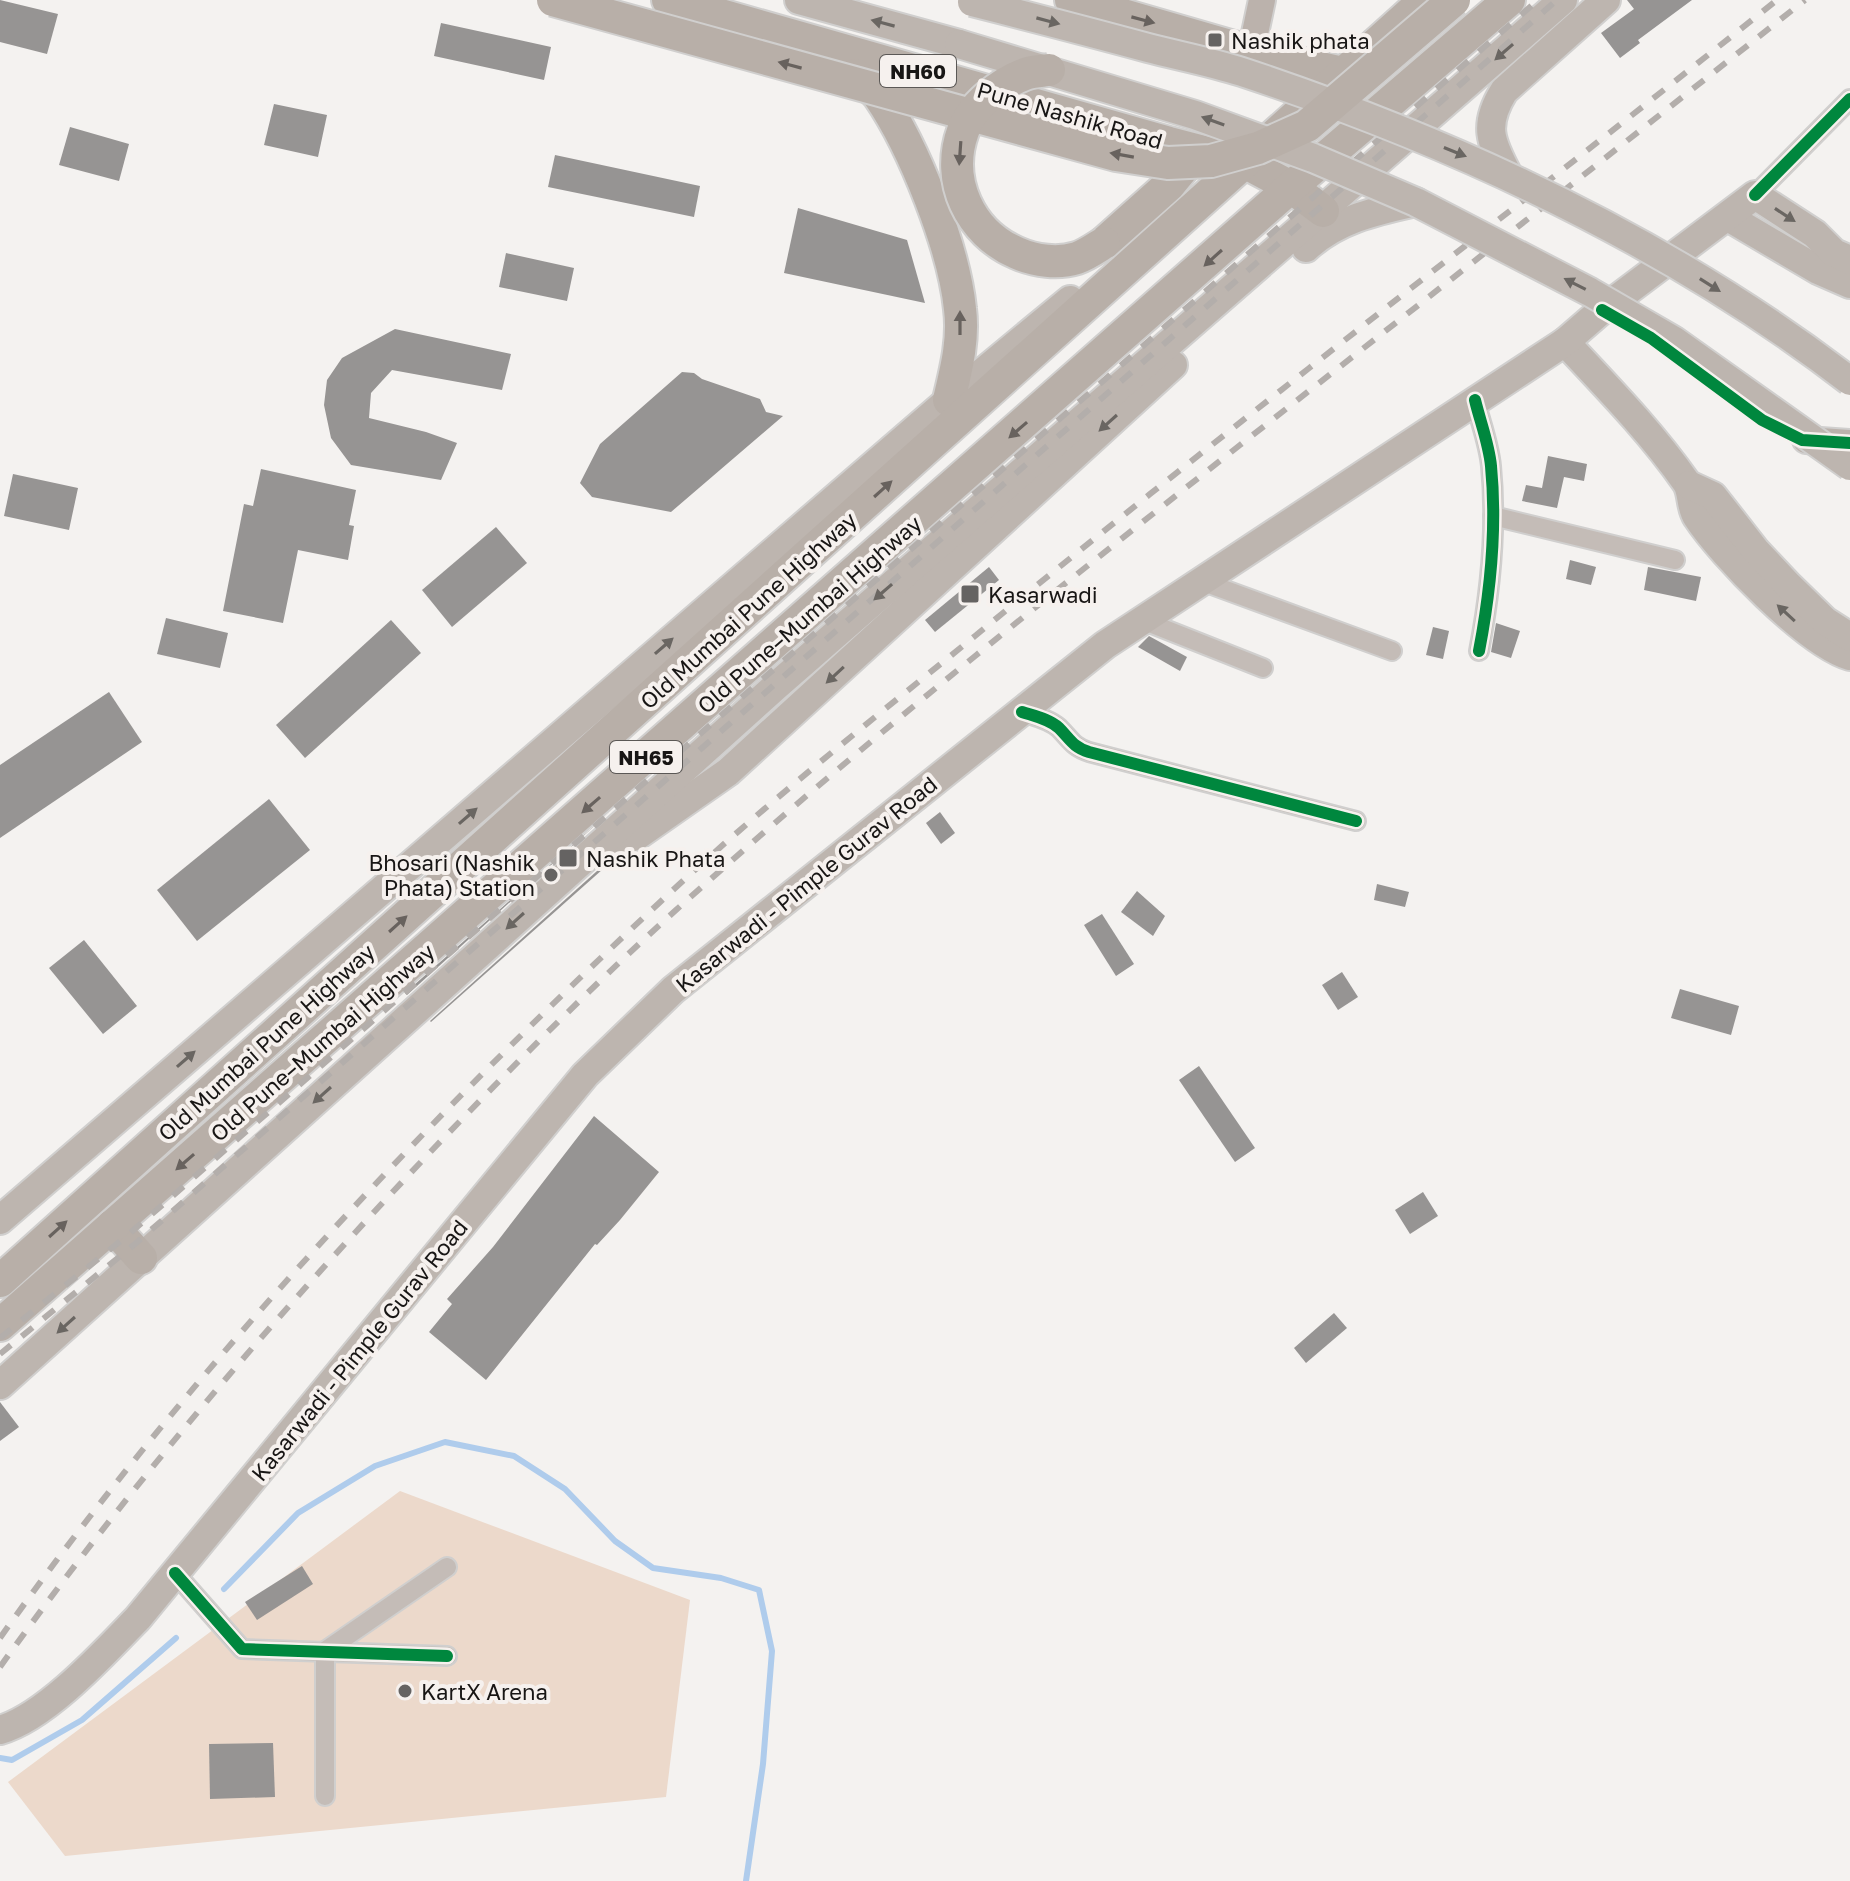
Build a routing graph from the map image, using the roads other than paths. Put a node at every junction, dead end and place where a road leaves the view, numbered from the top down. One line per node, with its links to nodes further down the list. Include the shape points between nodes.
1 (553, 0): 7 (highway, one-way to 1, bridge, via 1307,126 1211,161 1168,163 1116,155)
2 (668, 0): 12 (highway, Pune Nashik Road / NH60)
3 (799, 0): 14 (main road, one-way to 3, bridge)
4 (1071, 0): 13 (highway, one-way to 13)
5 (1262, 0): 13 (street)
6 (1425, 0): 15 (highway, Old Mumbai Pune Highway)
7 (1454, 0)
8 (1509, 0): 21 (highway, Old Pune–Mumbai Highway)
9 (1563, 0): 26 (main road, one-way to 26)
10 (1606, 0): 20 (main road, via 1504,91 1494,107 1491,135)
11 (969, 1): 20 (main road, one-way to 20, bridge, via 1240,72)
12 (799, 36): 18 (highway, Pune Nashik Road / NH60); 33 (highway, one-way to 12, via 960,352 961,311 953,260 914,162 878,94)
13 (1251, 52): 15 (highway); 17 (highway, via 1269,91)
14 (1049, 70): 22 (highway, one-way to 22, bridge, via 1025,74 998,89 963,129 959,183 967,211 981,229 1000,246 1027,257 1078,258 1104,243); 25 (main road, one-way to 14, bridge, via 1195,115)
15 (1343, 73): 17 (highway, Old Mumbai Pune Highway)
16 (1850, 99): 24 (street)
17 (1277, 134): 19 (highway, Old Mumbai Pune Highway); 21 (highway)
18 (1197, 151): 19 (highway, Pune Nashik Road / NH60); 22 (highway)
19 (1246, 163): 21 (highway, Pune Nashik Road / NH60); 23 (highway, Old Mumbai Pune Highway / NH65)
20 (1508, 175): 32 (main road, one-way to 32, bridge, via 1704,280)
21 (1284, 183): 26 (highway, Pune Nashik Road); 51 (highway, Old Pune–Mumbai Highway / NH65, one-way to 51, via 1260,216)
22 (1169, 185): 23 (highway)
23 (1212, 194): 33 (main road, via 1140,242); 53 (highway, Old Mumbai Pune Highway / NH65, one-way to 23)
24 (1755, 195): 27 (main road, Kasarwadi - Pimple Gurav Road); 28 (main road, one-way to 28)
25 (1416, 202): 36 (main road, one-way to 25, bridge, via 1673,340); 49 (main road, one-way to 49, via 1350,220 1318,237 728,772 638,835)
26 (1323, 211): 49 (main road, one-way to 49, via 975,510)
27 (1728, 217): 29 (main road); 30 (main road, Kasarwadi - Pimple Gurav Road)
28 (1850, 260)
29 (1850, 284)
30 (1602, 310): 31 (main road, Kasarwadi - Pimple Gurav Road); 35 (street, via 1651,338 1762,420 1802,440)
31 (1565, 342): 34 (main road, Kasarwadi - Pimple Gurav Road); 37 (main road)
32 (1850, 381)
33 (949, 400): 50 (main road, one-way to 33)
34 (1475, 400): 38 (street, via 1491,463); 40 (main road, Kasarwadi - Pimple Gurav Road)
35 (1850, 443)
36 (1850, 466)
37 (1689, 485): 42 (main road, via 1713,496 1788,585); 45 (main road, one-way to 37, via 1815,639 1745,573 1694,514)
38 (1493, 516): 39 (street); 44 (street, via 1491,592)
39 (1675, 560)
40 (1201, 581): 41 (main road, Kasarwadi - Pimple Gurav Road); 43 (street)
41 (1142, 620): 46 (street); 47 (main road, Kasarwadi - Pimple Gurav Road)
42 (1850, 637)
43 (1392, 651)
44 (1479, 651)
45 (1850, 656)
46 (1263, 668)
47 (1022, 712): 48 (street, via 1058,727 1075,747 1089,752); 57 (main road, Kasarwadi - Pimple Gurav Road, via 673,990 604,1055)
48 (1356, 821)
49 (594, 850): 52 (main road, one-way to 52)
50 (0, 1220)
51 (112, 1226): 52 (highway); 54 (highway, Old Pune–Mumbai Highway / NH65)
52 (141, 1258): 55 (main road, one-way to 55)
53 (0, 1281)
54 (0, 1325)
55 (0, 1385)
56 (447, 1567): 58 (street)
57 (175, 1573): 58 (street, via 242,1649); 60 (main road, Kasarwadi - Pimple Gurav Road, via 93,1664 39,1708)
58 (325, 1651): 59 (street); 61 (street)
59 (447, 1656)
60 (0, 1730)
61 (325, 1796)

